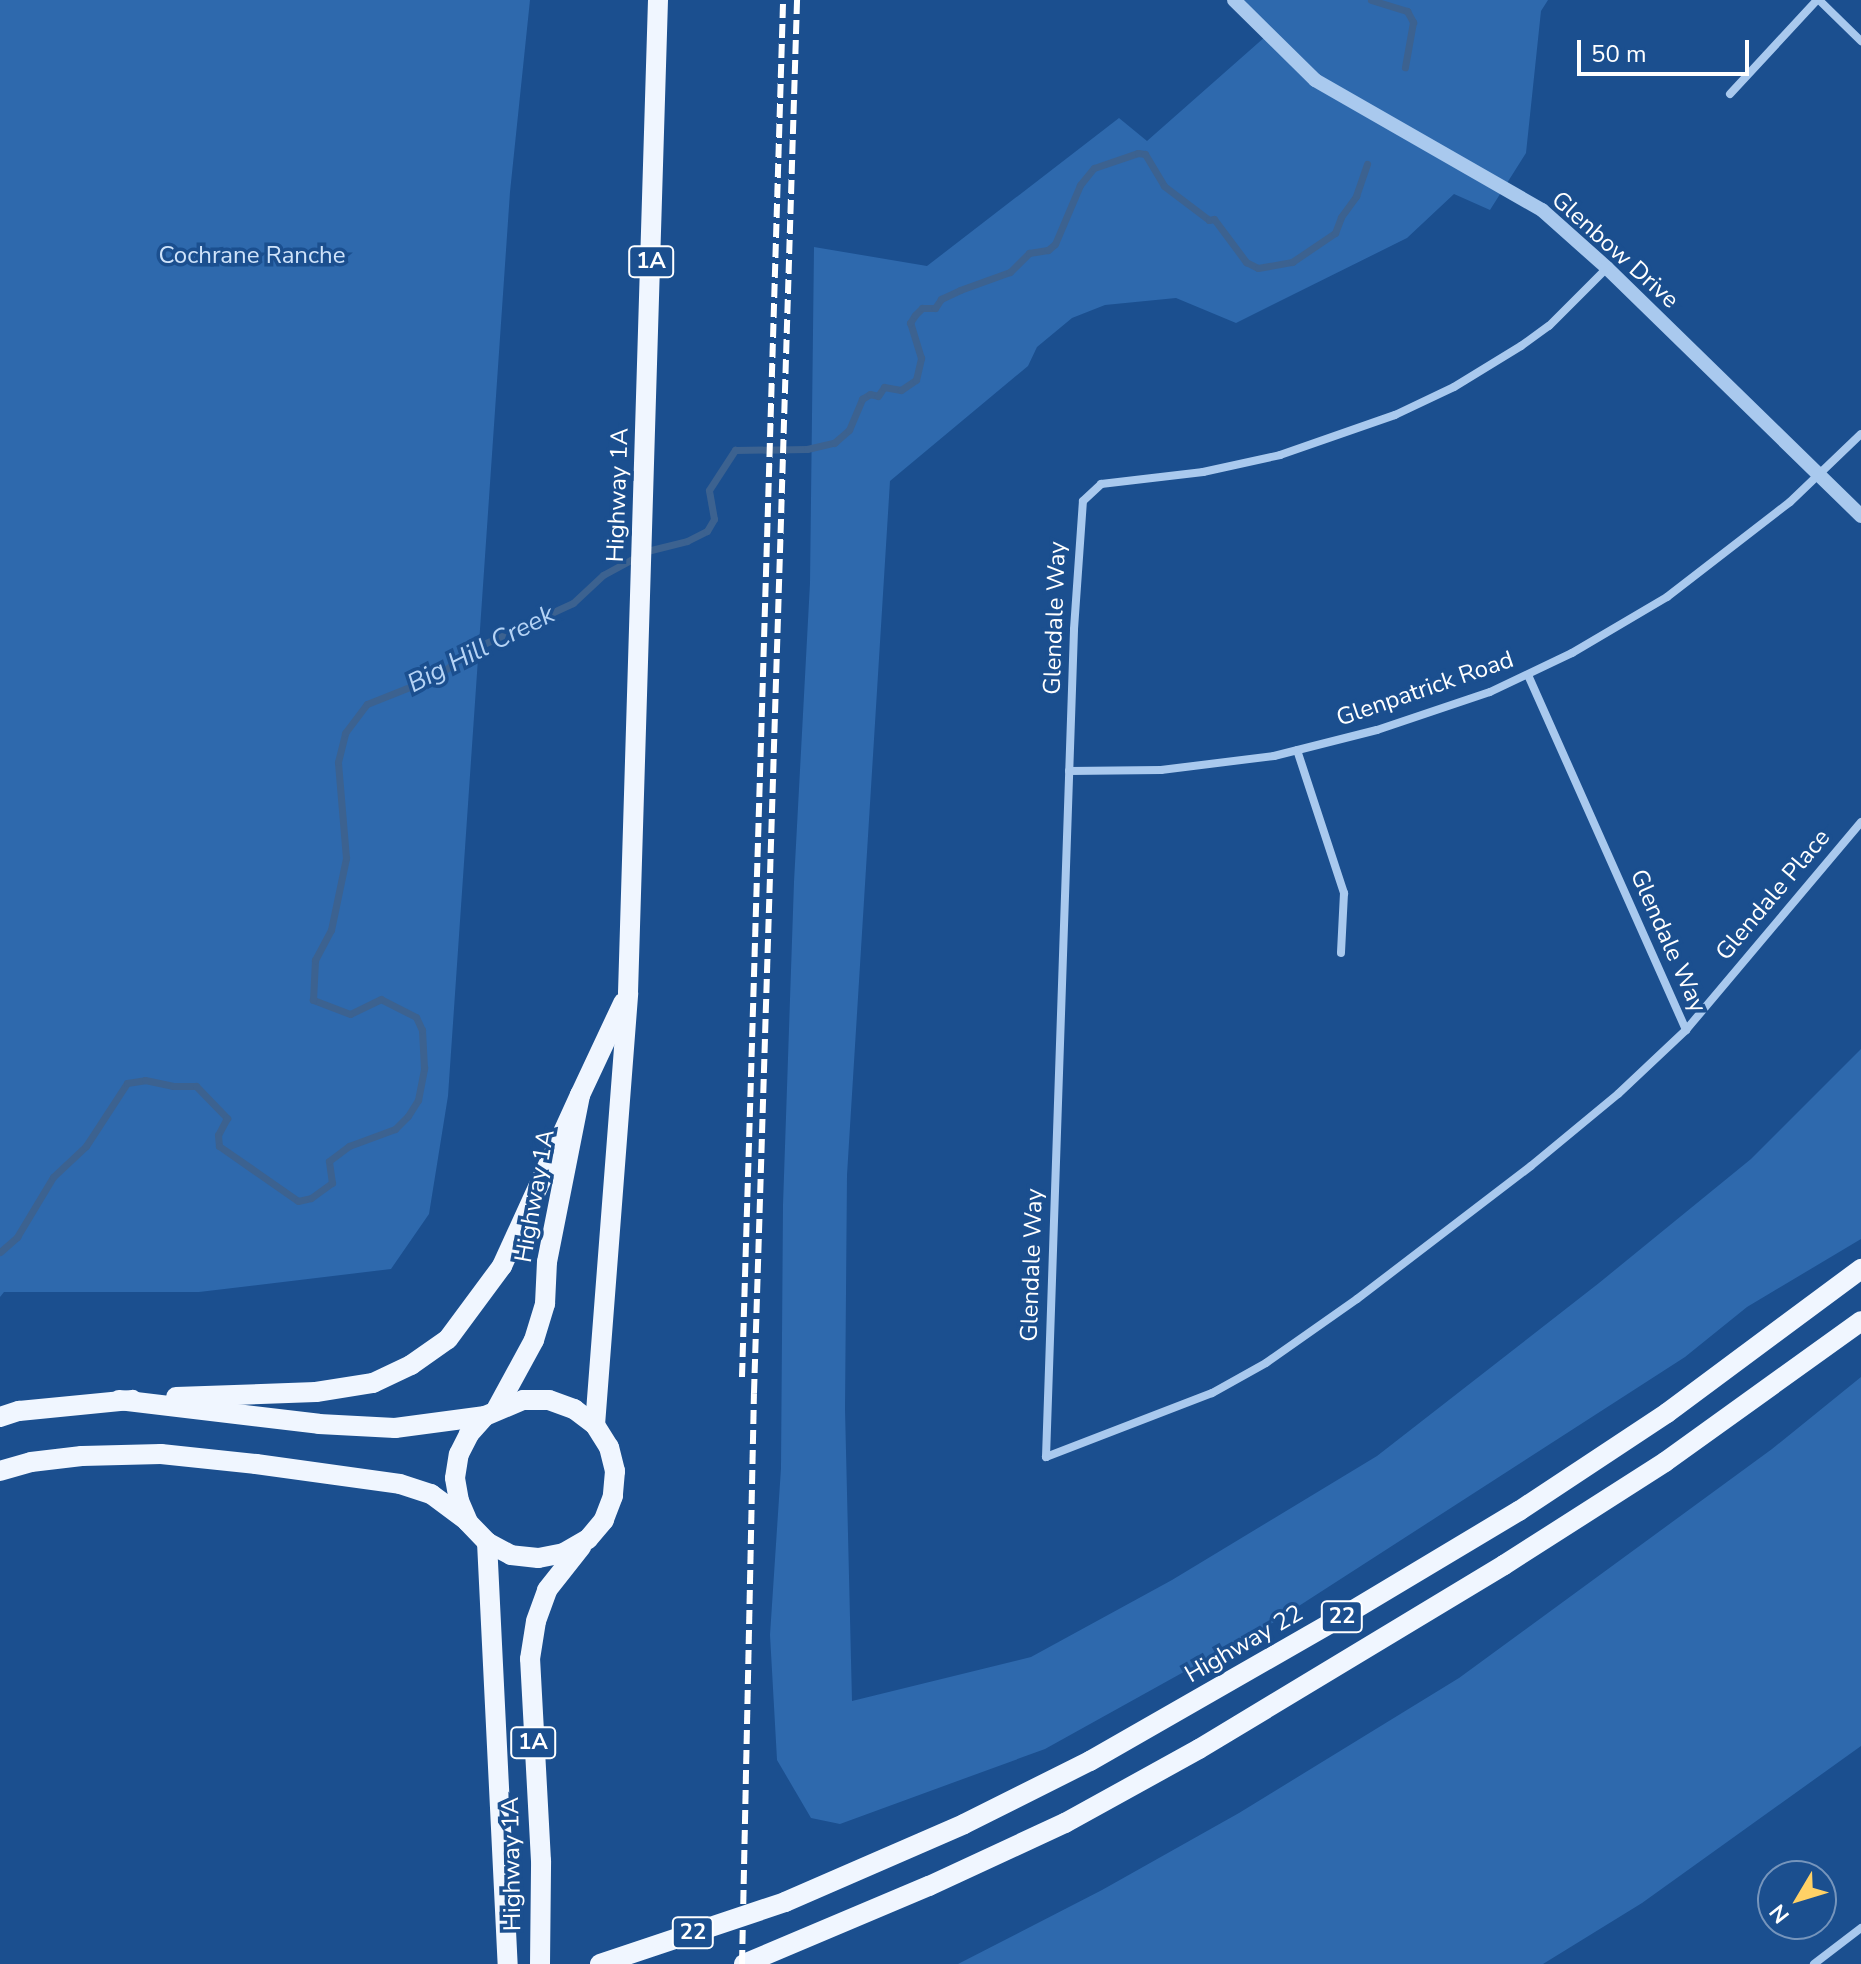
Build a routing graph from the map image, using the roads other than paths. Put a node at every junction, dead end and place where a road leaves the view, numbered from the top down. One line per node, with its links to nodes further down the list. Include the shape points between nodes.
1 (658, 0): 15 (main road, Highway 1A / 1A)
2 (1234, 0): 6 (street, Glenbow Drive, via 1315,80 1542,210)
3 (1818, 0): 4 (street); 5 (street)
4 (1861, 41)
5 (1730, 94)
6 (1607, 268): 8 (street, Glenbow Drive); 12 (street, Glendale Way, via 1521,346 1395,415 1280,455 1094,488 1079,515)
7 (1861, 434): 8 (street, Glenpatrick Road)
8 (1819, 475): 9 (street, Glenbow Drive); 10 (street, Glenpatrick Road, via 1677,590)
9 (1861, 516)
10 (1528, 675): 11 (street, Glenpatrick Road, via 1425,716); 16 (street, Glendale Way)
11 (1297, 750): 12 (street, Glenpatrick Road, via 1161,770); 14 (street, via 1344,893)
12 (1069, 771): 16 (street, Glendale Way, via 1046,1457 1212,1393 1266,1363 1531,1166)
13 (1861, 822): 16 (street, Glendale Place)
14 (1341, 953)
15 (628, 993): 17 (main road, Highway 1A / 1A); 23 (main road, Highway 1A / 1A)
16 (1686, 1030)
17 (580, 1095): 20 (main road, via 502,1266 448,1339 411,1365 373,1383 316,1392); 21 (main road, Highway 1A / 1A, via 547,1262 545,1304 534,1340)
18 (1861, 1269): 31 (main road, Highway 22 / 22, bridge, via 1667,1413 1519,1511 1090,1761 964,1824 785,1902)
19 (1861, 1321): 32 (main road, 22, via 1665,1462 1238,1726 1065,1823)
20 (119, 1400): 21 (main road, via 395,1428); 22 (main road)
21 (491, 1412): 23 (main road, via 523,1400 549,1400 574,1409); 25 (main road, via 469,1434 457,1466 459,1501)
22 (0, 1417)
23 (595, 1425): 26 (main road, via 609,1447 615,1471 609,1508)
24 (0, 1471): 25 (main road, via 82,1456 161,1454 240,1462 400,1484 431,1494)
25 (468, 1522): 27 (main road)
26 (588, 1539): 27 (main road, via 564,1553 538,1558 511,1555); 30 (main road, Highway 1A / 1A, via 547,1590 530,1659 541,1861)
27 (487, 1542): 29 (main road, Highway 1A / 1A)
28 (1861, 1928): 33 (street)
29 (508, 1964)
30 (540, 1964)
31 (600, 1964)
32 (744, 1964)
33 (1814, 1964)

